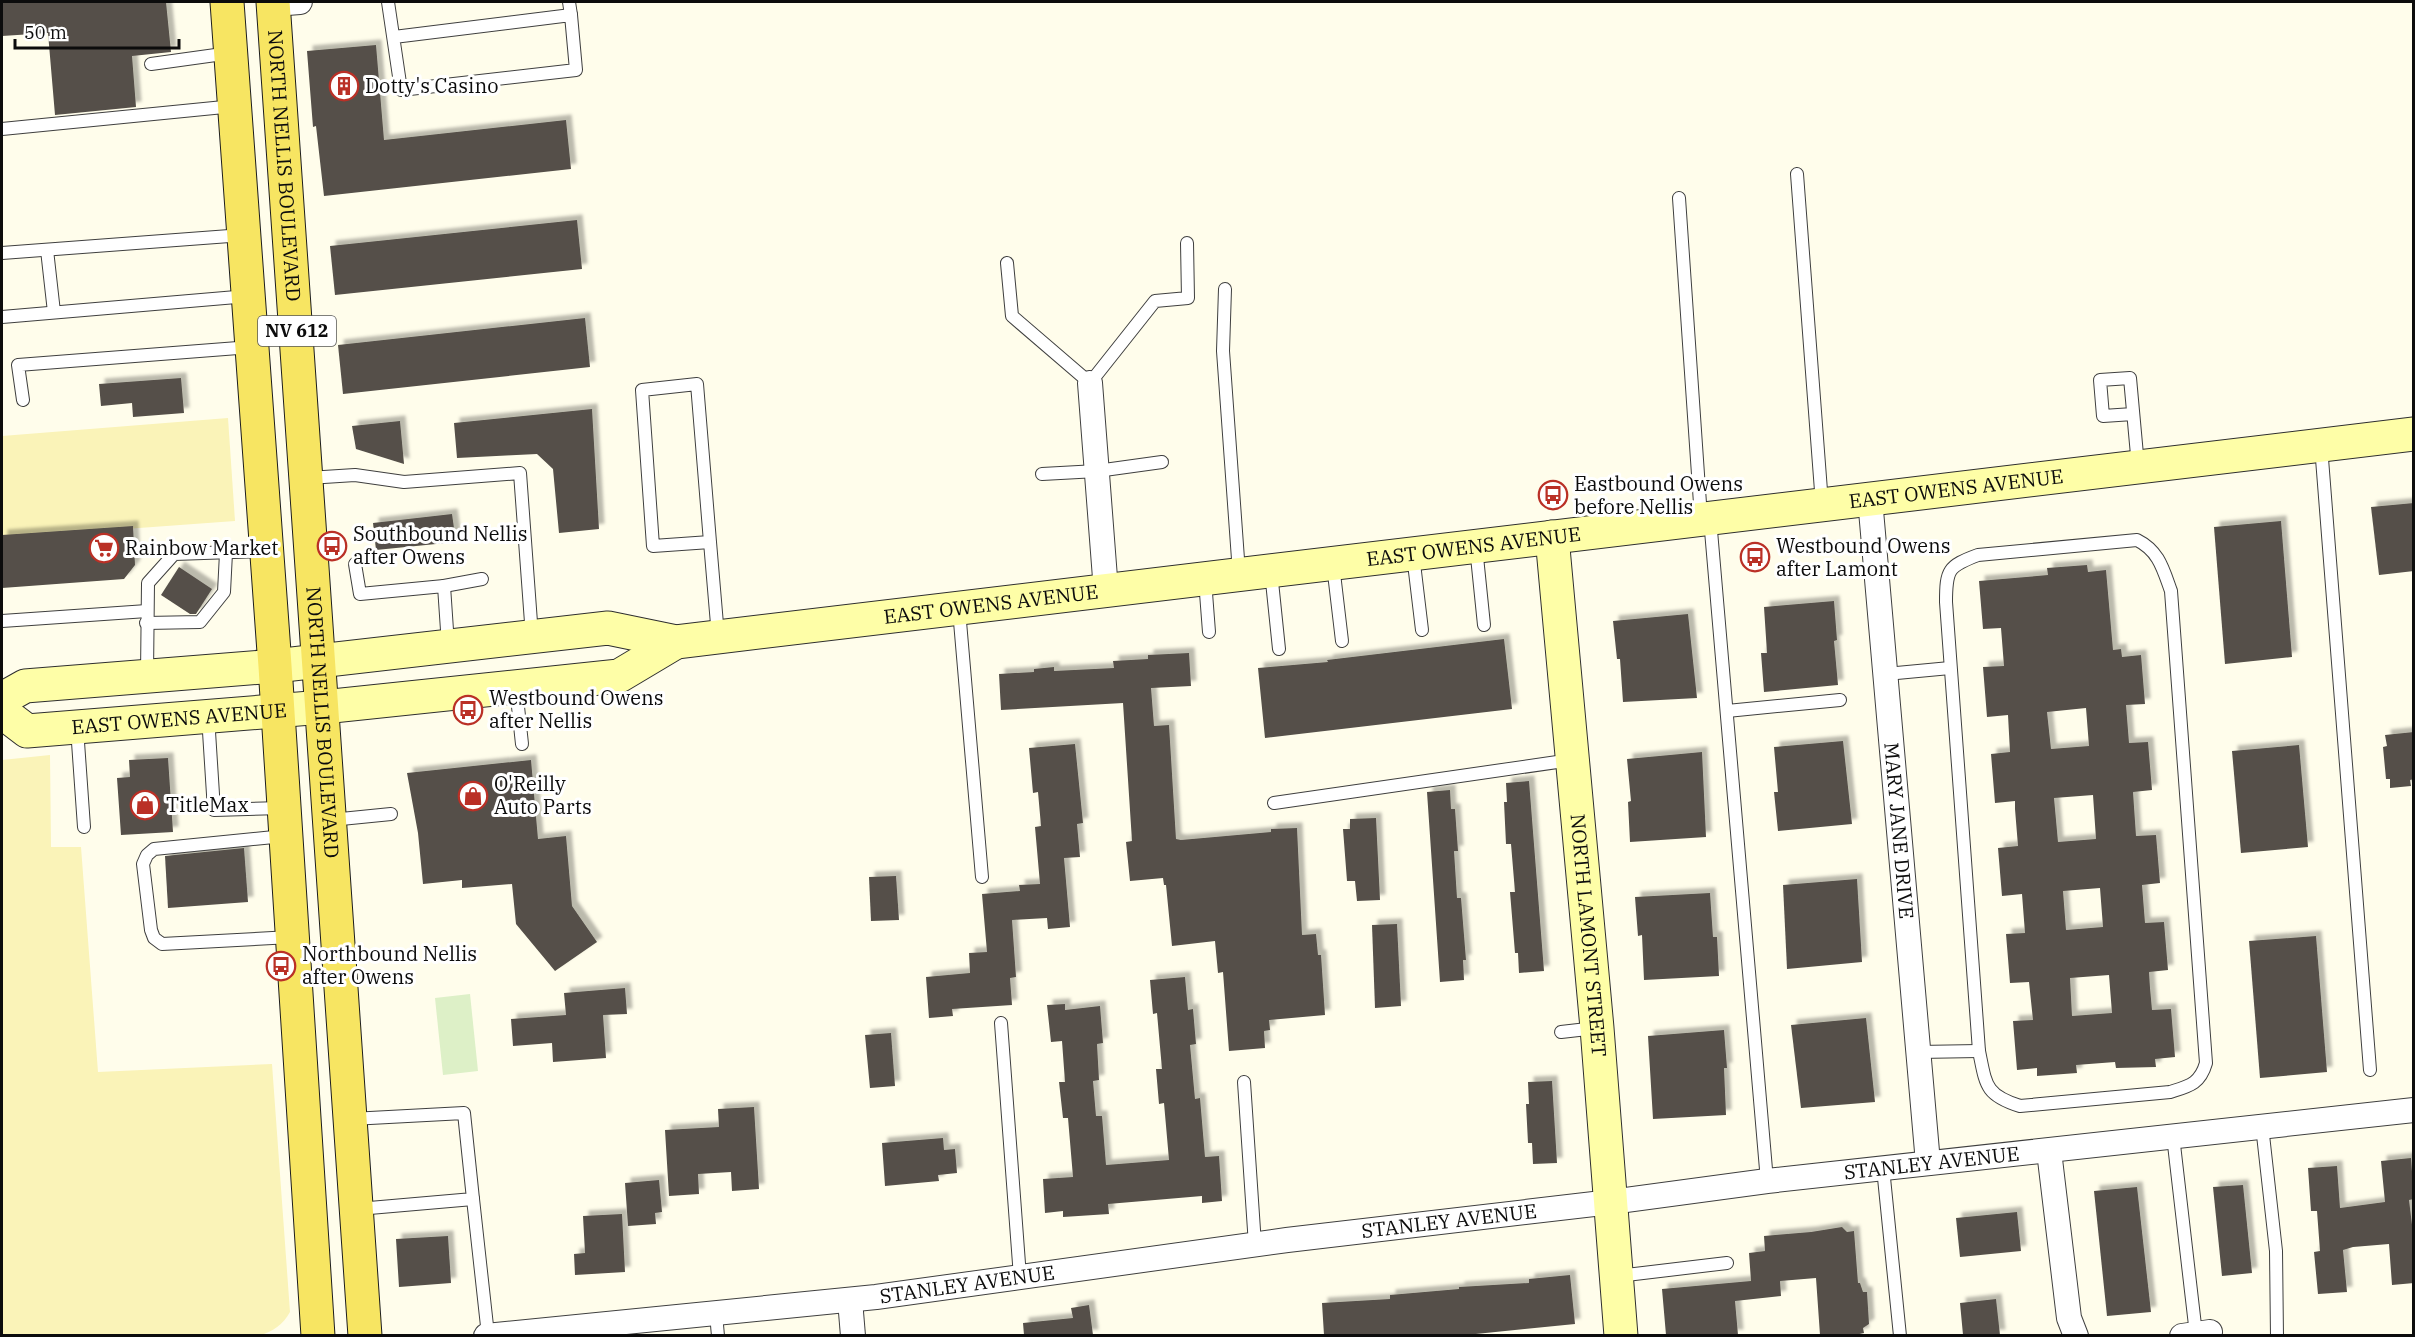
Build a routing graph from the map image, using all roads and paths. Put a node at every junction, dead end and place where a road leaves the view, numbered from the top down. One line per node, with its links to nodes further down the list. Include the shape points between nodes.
1 (227, 2): 7 (main road, NV 612)
2 (279, 2): 32 (main road, NORTH NELLIS BOULEVARD / NV 612)
3 (388, 2): 6 (lane)
4 (569, 2): 5 (lane)
5 (571, 15): 6 (lane); 6 (lane, via 576,70 401,90)
6 (394, 37)
7 (231, 52): 8 (lane); 9 (main road, NV 612)
8 (151, 64)
9 (235, 106): 10 (lane); 13 (main road, NV 612)
10 (2, 129)
11 (1797, 174): 34 (lane)
12 (1679, 198): 35 (lane)
13 (244, 235): 15 (lane); 19 (main road, NV 612)
14 (1187, 243): 23 (lane, via 1188,298 1155,302)
15 (47, 250): 16 (lane); 20 (lane)
16 (2, 254)
17 (1007, 263): 23 (lane, via 1012,316)
18 (1225, 289): 44 (lane, via 1223,351)
19 (248, 296): 20 (lane); 22 (main road, NV 612)
20 (54, 312): 21 (lane)
21 (2, 317)
22 (252, 347): 24 (lane, via 18,365); 39 (main road, NV 612)
23 (1090, 383): 30 (street)
24 (23, 400)
25 (2133, 414): 29 (lane)
26 (2414, 434): 27 (main road, EAST OWENS AVENUE)
27 (2321, 445): 29 (main road, EAST OWENS AVENUE); 89 (lane)
28 (1162, 462): 30 (lane)
29 (2138, 467): 33 (main road, EAST OWENS AVENUE)
30 (1097, 471): 31 (lane); 48 (street)
31 (1042, 474)
32 (307, 478): 55 (lane, via 355,475 404,482 520,473); 61 (main road, NORTH NELLIS BOULEVARD / NV 612)
33 (1870, 499): 34 (main road, EAST OWENS AVENUE); 64 (street, MARY JANE DRIVE)
34 (1822, 505): 35 (main road, EAST OWENS AVENUE)
35 (1706, 519): 36 (main road, EAST OWENS AVENUE); 71 (lane)
36 (1552, 537): 38 (main road, EAST OWENS AVENUE); 76 (main road, NORTH LAMONT STREET)
37 (710, 542): 37 (lane, via 653,546 642,390 697,384); 56 (lane)
38 (1476, 546): 41 (main road, EAST OWENS AVENUE); 52 (lane)
39 (266, 550): 40 (lane); 62 (main road, NV 612)
40 (226, 553): 50 (lane, via 174,554 148,583); 50 (lane, via 224,592 200,622)
41 (1413, 554): 42 (main road, EAST OWENS AVENUE); 53 (lane)
42 (1333, 563): 44 (main road, EAST OWENS AVENUE); 58 (lane)
43 (355, 564): 47 (lane, via 360,594)
44 (1255, 573): 46 (main road, EAST OWENS AVENUE); 60 (lane)
45 (482, 579): 47 (lane)
46 (1205, 579): 48 (main road, EAST OWENS AVENUE); 54 (lane)
47 (444, 586): 59 (lane)
48 (1106, 591): 49 (main road, EAST OWENS AVENUE)
49 (959, 608): 56 (main road, EAST OWENS AVENUE); 82 (lane)
50 (146, 617): 51 (lane); 65 (lane)
51 (2, 621)
52 (1484, 626)
53 (1422, 630)
54 (1209, 632)
55 (532, 637): 57 (main road, EAST OWENS AVENUE, via 608,628); 59 (main road, EAST OWENS AVENUE)
56 (718, 637): 57 (main road, EAST OWENS AVENUE)
57 (676, 642): 66 (main road, EAST OWENS AVENUE, via 620,676)
58 (1342, 642)
59 (448, 646): 61 (main road, EAST OWENS AVENUE)
60 (1279, 649)
61 (320, 661): 62 (main road, EAST OWENS AVENUE); 69 (main road, NORTH NELLIS BOULEVARD / NV 612)
62 (274, 666): 65 (main road, EAST OWENS AVENUE); 70 (main road, NV 612)
63 (1950, 668): 64 (lane); 87 (lane); 87 (lane, via 1946,578 1957,563 1978,555 2137,540 2159,558 2171,591 2206,1063 2202,1076 2189,1086 2170,1092 2020,1106 1998,1099 1984,1078)
64 (1886, 674): 88 (street, MARY JANE DRIVE)
65 (147, 675): 67 (main road, EAST OWENS AVENUE, via 25,686)
66 (516, 687): 69 (main road, EAST OWENS AVENUE); 75 (lane)
67 (2, 699)
68 (1840, 700): 71 (lane)
69 (323, 707): 70 (main road, EAST OWENS AVENUE); 79 (main road, NORTH NELLIS BOULEVARD / NV 612)
70 (277, 711): 73 (main road, EAST OWENS AVENUE); 80 (main road, NV 612)
71 (1727, 711): 98 (lane)
72 (2, 712): 74 (main road, EAST OWENS AVENUE, via 27,731)
73 (208, 716): 74 (main road, EAST OWENS AVENUE); 80 (lane, via 214,810)
74 (77, 727): 81 (lane)
75 (522, 744)
76 (1572, 760): 77 (lane); 85 (main road, NORTH LAMONT STREET)
77 (1274, 803)
78 (391, 814): 79 (lane)
79 (331, 820): 92 (main road, NORTH NELLIS BOULEVARD / NV 612)
80 (285, 822): 83 (main road, NV 612); 83 (lane, via 154,849 143,864 151,930 162,944)
81 (84, 827)
82 (982, 877)
83 (292, 937): 110 (main road, NV 612)
84 (1001, 1023): 105 (lane)
85 (1597, 1028): 86 (lane); 100 (main road, NORTH LAMONT STREET)
86 (1561, 1032)
87 (1979, 1051): 88 (lane)
88 (1918, 1052): 96 (street, MARY JANE DRIVE)
89 (2370, 1070)
90 (1244, 1082): 102 (lane)
91 (2414, 1110): 93 (street, STANLEY AVENUE)
92 (351, 1119): 99 (lane, via 464,1113); 101 (main road, NORTH NELLIS BOULEVARD / NV 612)
93 (2262, 1126): 94 (street, STANLEY AVENUE); 117 (lane, via 2276,1251)
94 (2173, 1136): 95 (street, STANLEY AVENUE); 109 (lane)
95 (2049, 1151): 96 (street, STANLEY AVENUE); 116 (street, via 2069,1318)
96 (1928, 1163): 97 (street, STANLEY AVENUE)
97 (1883, 1168): 98 (street, STANLEY AVENUE); 115 (lane)
98 (1767, 1181): 100 (street, STANLEY AVENUE)
99 (473, 1199): 101 (lane); 112 (lane)
100 (1611, 1202): 102 (street, STANLEY AVENUE); 104 (main road, NORTH LAMONT STREET)
101 (357, 1209): 111 (main road, NORTH NELLIS BOULEVARD / NV 612)
102 (1255, 1245): 105 (street, STANLEY AVENUE)
103 (1727, 1263): 104 (lane)
104 (1616, 1276): 114 (main road, NORTH LAMONT STREET)
105 (1020, 1277): 106 (street, STANLEY AVENUE)
106 (850, 1300): 107 (street, STANLEY AVENUE); 113 (street)
107 (717, 1324): 108 (street, STANLEY AVENUE)
108 (570, 1331): 112 (street, STANLEY AVENUE)
109 (2196, 1334)
110 (318, 1335)
111 (365, 1335)
112 (487, 1335)
113 (853, 1335)
114 (1621, 1335)
115 (1900, 1335)
116 (2076, 1335)
117 (2277, 1335)

